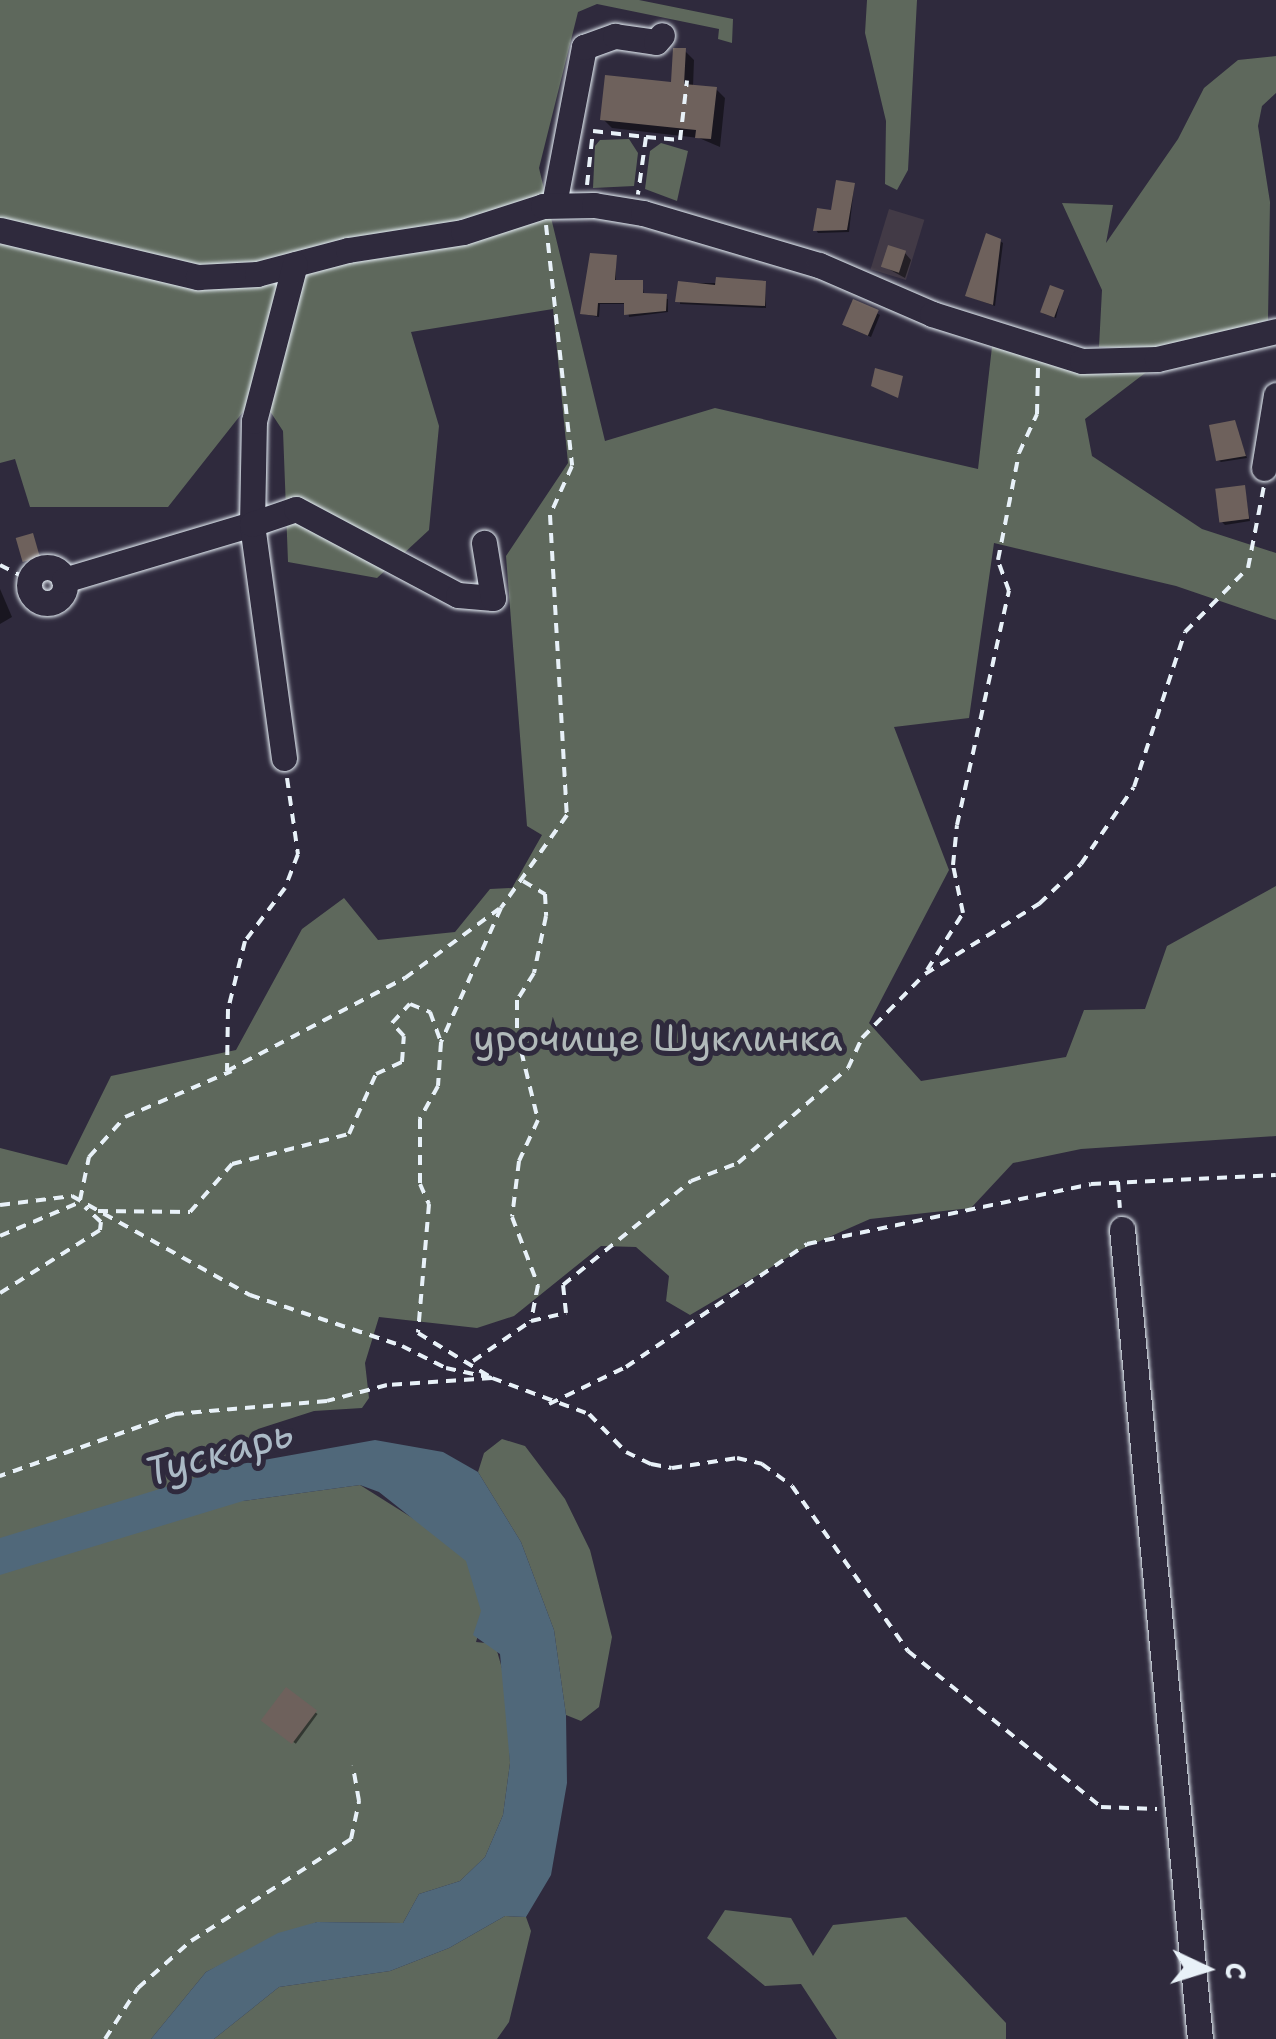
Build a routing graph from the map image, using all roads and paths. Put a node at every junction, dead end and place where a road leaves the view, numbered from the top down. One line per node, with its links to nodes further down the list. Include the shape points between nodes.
1 (662, 35): 4 (street, via 656,42 615,36 584,47)
2 (686, 80): 3 (path, via 680,140)
3 (646, 137): 5 (path, via 593,131); 6 (path)
4 (549, 205): 5 (street); 8 (street, via 463,232); 19 (path, via 572,466 550,514 567,815)
5 (584, 205): 6 (street)
6 (635, 212): 10 (street, via 819,265)
7 (0, 230): 8 (street, via 198,277)
8 (296, 264): 14 (street, via 254,421)
9 (1265, 335): 10 (street, via 1158,360 1082,361); 11 (street)
10 (1036, 350): 21 (path, via 1037,414 1019,453 998,560 1009,591 957,824 954,864 964,912)
11 (1276, 356)
12 (1276, 395): 13 (street)
13 (1264, 468): 21 (path, via 1258,539 1248,568 1185,632 1160,723 1106,832 1039,904)
14 (252, 524): 15 (street, via 296,509 458,595 493,598); 17 (street, via 64,580 60,598 44,604 32,596); 18 (street)
15 (484, 543)
16 (0, 565): 17 (path)
17 (30, 580)
18 (284, 758): 23 (path, via 298,854 285,888 245,941 228,1010 228,1071)
19 (522, 880): 20 (path); 32 (path, via 545,894 546,916 534,973 518,1000 517,1034 538,1120 519,1161 512,1217 538,1285)
20 (501, 908): 22 (path); 23 (path, via 405,978)
21 (925, 974): 32 (path, via 862,1038 848,1068 824,1091 738,1163 678,1190 562,1285 566,1314)
22 (442, 1042): 28 (path, via 430,1012 410,1004 392,1023 404,1036 402,1062 376,1074 349,1134 232,1164 190,1212); 33 (path, via 438,1086 420,1119 420,1184 428,1204 418,1333 453,1358)
23 (240, 1066): 26 (path, via 211,1085 125,1117 88,1156)
24 (1276, 1175): 25 (path)
25 (1118, 1182): 29 (path); 35 (path, via 807,1244 626,1367)
26 (80, 1202): 27 (path, via 54,1193); 28 (path); 30 (path); 31 (path, via 101,1222 100,1230)
27 (0, 1204)
28 (96, 1211): 34 (path, via 250,1295 446,1368)
29 (1122, 1228): 38 (street)
30 (0, 1236)
31 (0, 1293)
32 (531, 1321): 33 (path)
33 (473, 1361): 34 (path)
34 (492, 1378): 35 (path); 36 (path, via 175,1414)
35 (548, 1404): 38 (path, via 588,1414 626,1452 651,1464 672,1468 737,1458 762,1464 792,1486 908,1651 1101,1807)
36 (0, 1476)
37 (353, 1766): 39 (path, via 359,1801 351,1839 191,1941 138,1988)
38 (1178, 1810): 40 (street)
39 (105, 2039)
40 (1200, 2039)

